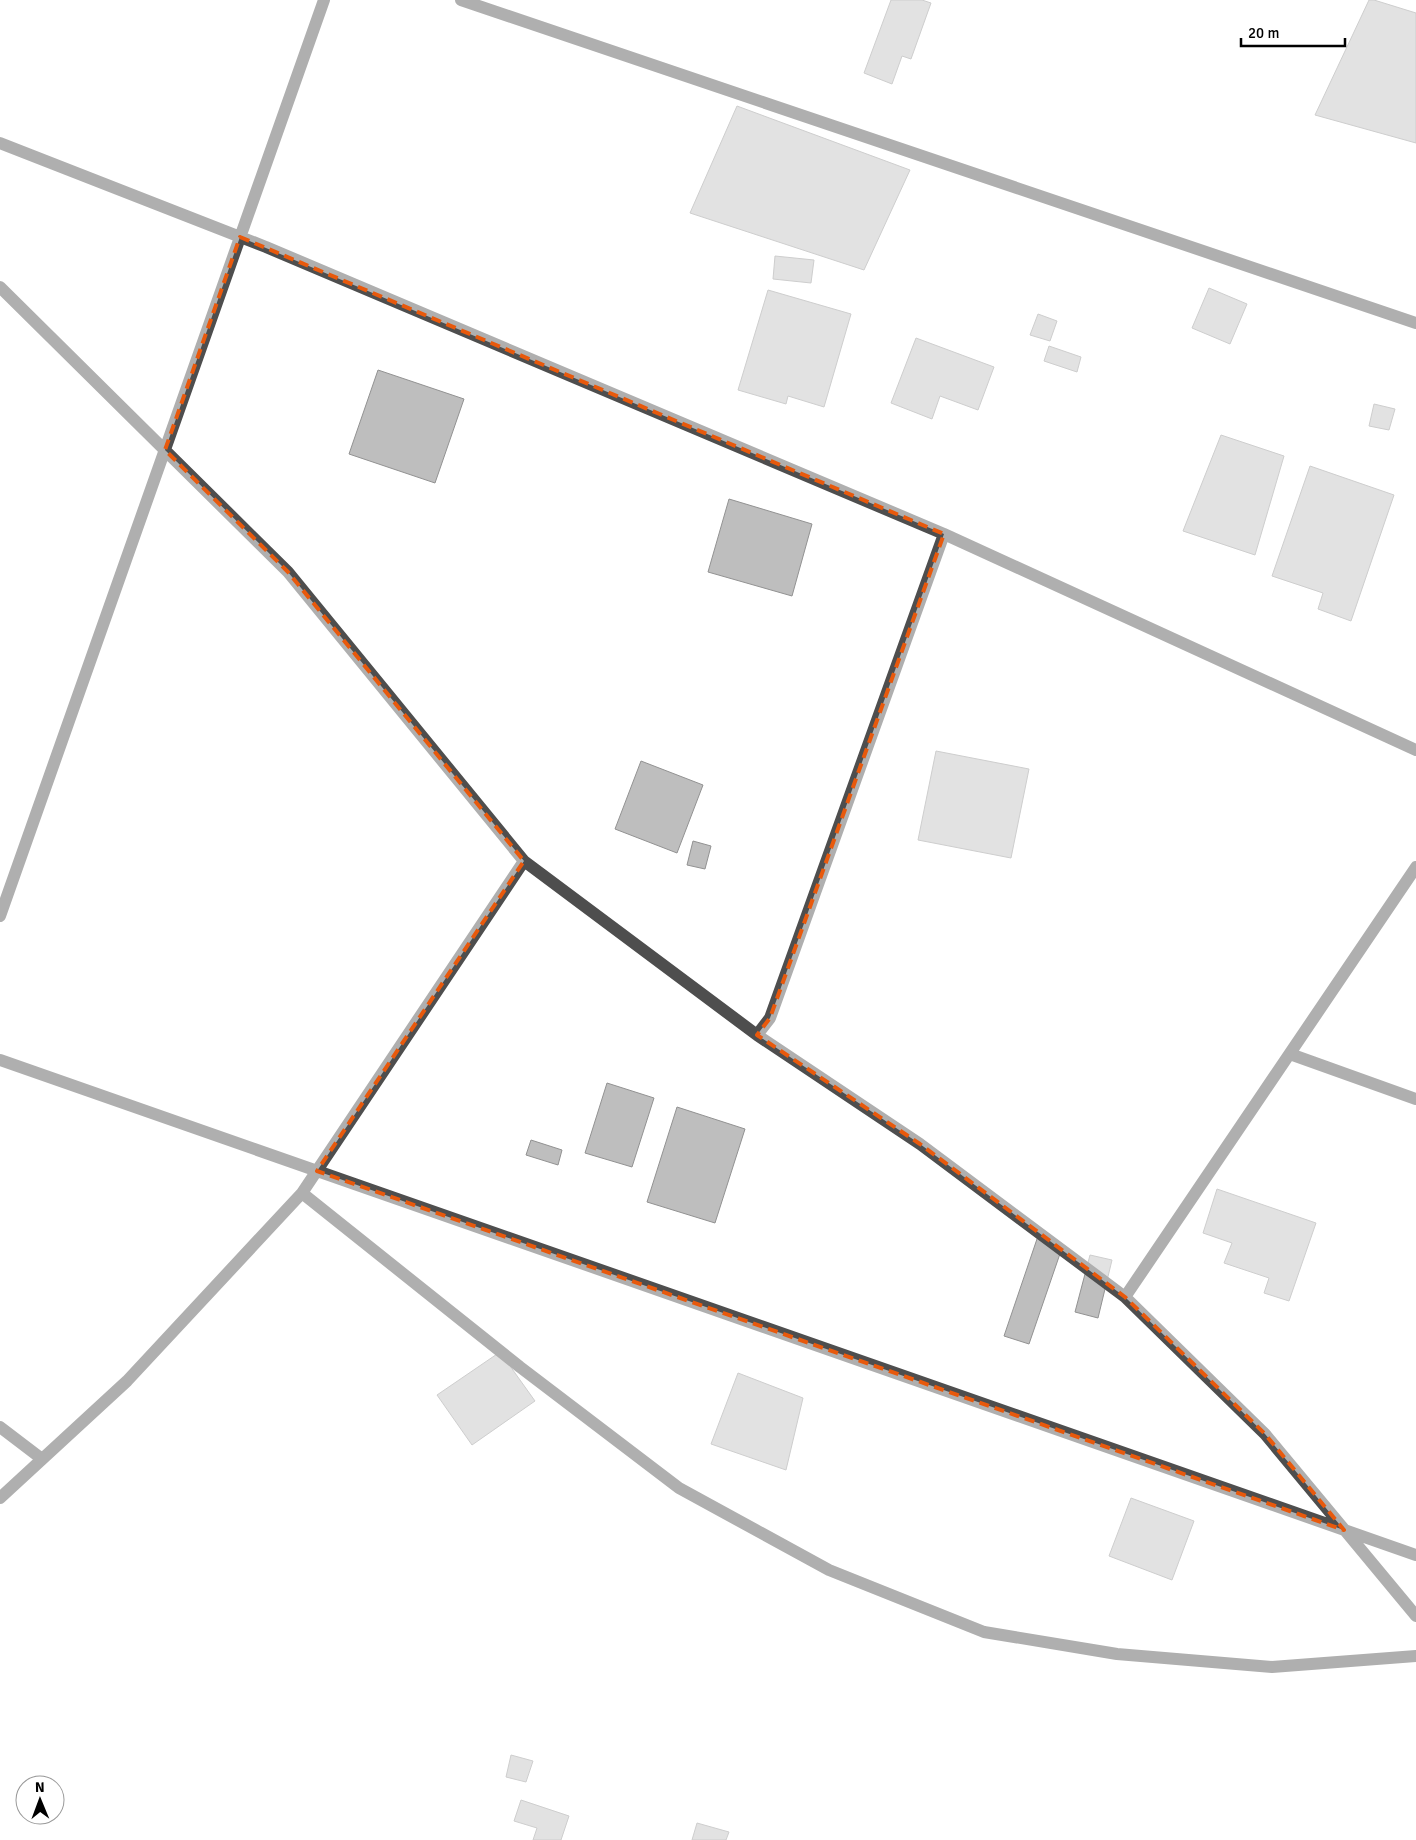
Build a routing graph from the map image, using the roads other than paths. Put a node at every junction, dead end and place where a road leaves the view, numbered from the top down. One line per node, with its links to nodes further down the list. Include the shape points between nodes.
1 (324, 0): 4 (street)
2 (461, 0): 6 (street)
3 (0, 143): 4 (street)
4 (240, 237): 7 (street); 8 (street)
5 (0, 287): 7 (street)
6 (1416, 323)
7 (165, 450): 10 (street, via 288,572); 12 (street)
8 (944, 534): 9 (street); 13 (street, via 770,1018)
9 (1416, 750)
10 (524, 861): 13 (street); 17 (street)
11 (1416, 867): 14 (street)
12 (0, 916)
13 (757, 1035): 19 (street, via 920,1144)
14 (1290, 1054): 16 (street); 19 (street)
15 (0, 1060): 17 (street)
16 (1416, 1099)
17 (317, 1171): 18 (street); 23 (street)
18 (302, 1193): 21 (street, via 127,1381); 26 (street, via 520,1367 679,1488 830,1570 984,1632 1117,1654 1272,1667)
19 (1126, 1297): 23 (street, via 1265,1434)
20 (0, 1426): 21 (street)
21 (42, 1459): 22 (street)
22 (0, 1498)
23 (1344, 1530): 24 (street); 25 (street)
24 (1416, 1555)
25 (1416, 1616)
26 (1416, 1656)

